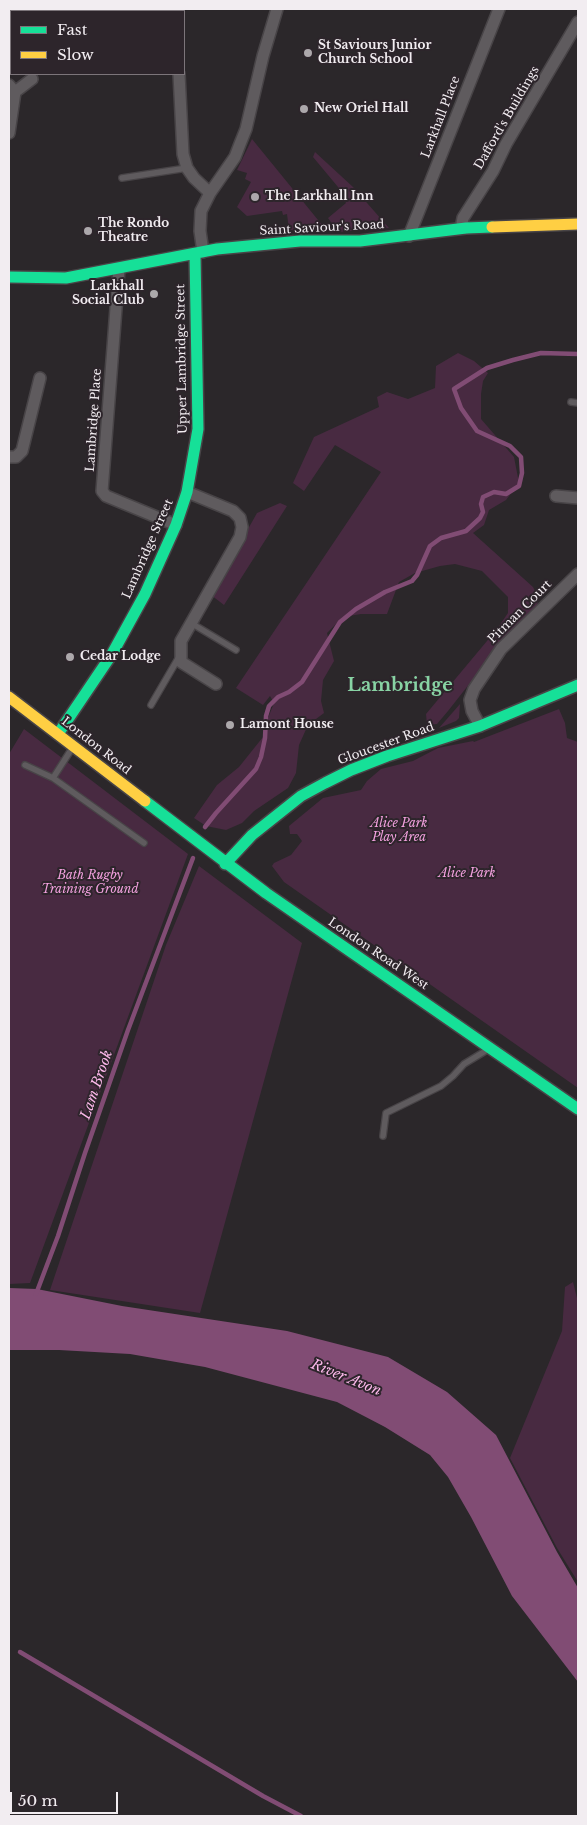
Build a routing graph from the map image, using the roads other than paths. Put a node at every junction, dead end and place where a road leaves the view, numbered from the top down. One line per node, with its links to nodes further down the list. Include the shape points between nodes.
1 (277, 9): 10 (street, via 246,128 235,158)
2 (499, 9): 13 (street, Larkhall Place)
3 (578, 22): 12 (street, Dafford's Buildings, via 463,218)
4 (179, 75): 8 (street, via 183,154)
5 (32, 79): 6 (street)
6 (12, 88): 7 (street)
7 (9, 133)
8 (187, 168): 9 (lane); 10 (street)
9 (122, 178)
10 (210, 193): 14 (street, via 202,211)
11 (578, 224): 12 (main road, Saint Saviour's Road)
12 (466, 228): 13 (main road, Saint Saviour's Road)
13 (409, 236): 14 (main road, Saint Saviour's Road, via 360,241 300,241)
14 (199, 253): 15 (main road, Saint Saviour's Road); 21 (main road, Upper Lambridge Street, via 198,429)
15 (119, 269): 16 (main road, Saint Saviour's Road, via 66,278); 24 (street, Lambridge Place, via 102,491 106,496)
16 (9, 277)
17 (40, 378): 20 (street, via 22,452)
18 (571, 402): 19 (lane)
19 (578, 403)
20 (9, 458)
21 (187, 492): 24 (main road, Lambridge Street); 26 (street, Lambridge Street, via 233,511 240,518 242,527 240,537)
22 (556, 496): 23 (street)
23 (578, 498)
24 (176, 525): 34 (main road, Lambridge Street, via 145,594 112,654)
25 (578, 574): 33 (street, Pitman Court, via 501,649 474,689 470,700)
26 (191, 623): 27 (lane); 28 (street, Lambridge Street, via 181,641)
27 (236, 650)
28 (181, 653): 29 (street, via 181,662); 32 (lane)
29 (216, 684)
30 (577, 688): 33 (main road, Gloucester Road)
31 (9, 697): 34 (main road, London Road)
32 (150, 704)
33 (480, 726): 40 (main road, Gloucester Road, via 388,756 325,783 301,796 252,835)
34 (58, 734): 35 (main road, London Road)
35 (74, 747): 37 (lane); 38 (main road, London Road)
36 (25, 765): 37 (lane)
37 (53, 778): 39 (lane)
38 (165, 817): 40 (main road, London Road West)
39 (144, 843)
40 (225, 864): 41 (main road, London Road West)
41 (491, 1048): 42 (main road, London Road West); 43 (lane, via 464,1064 442,1086 386,1113)
42 (578, 1109)
43 (383, 1136)

